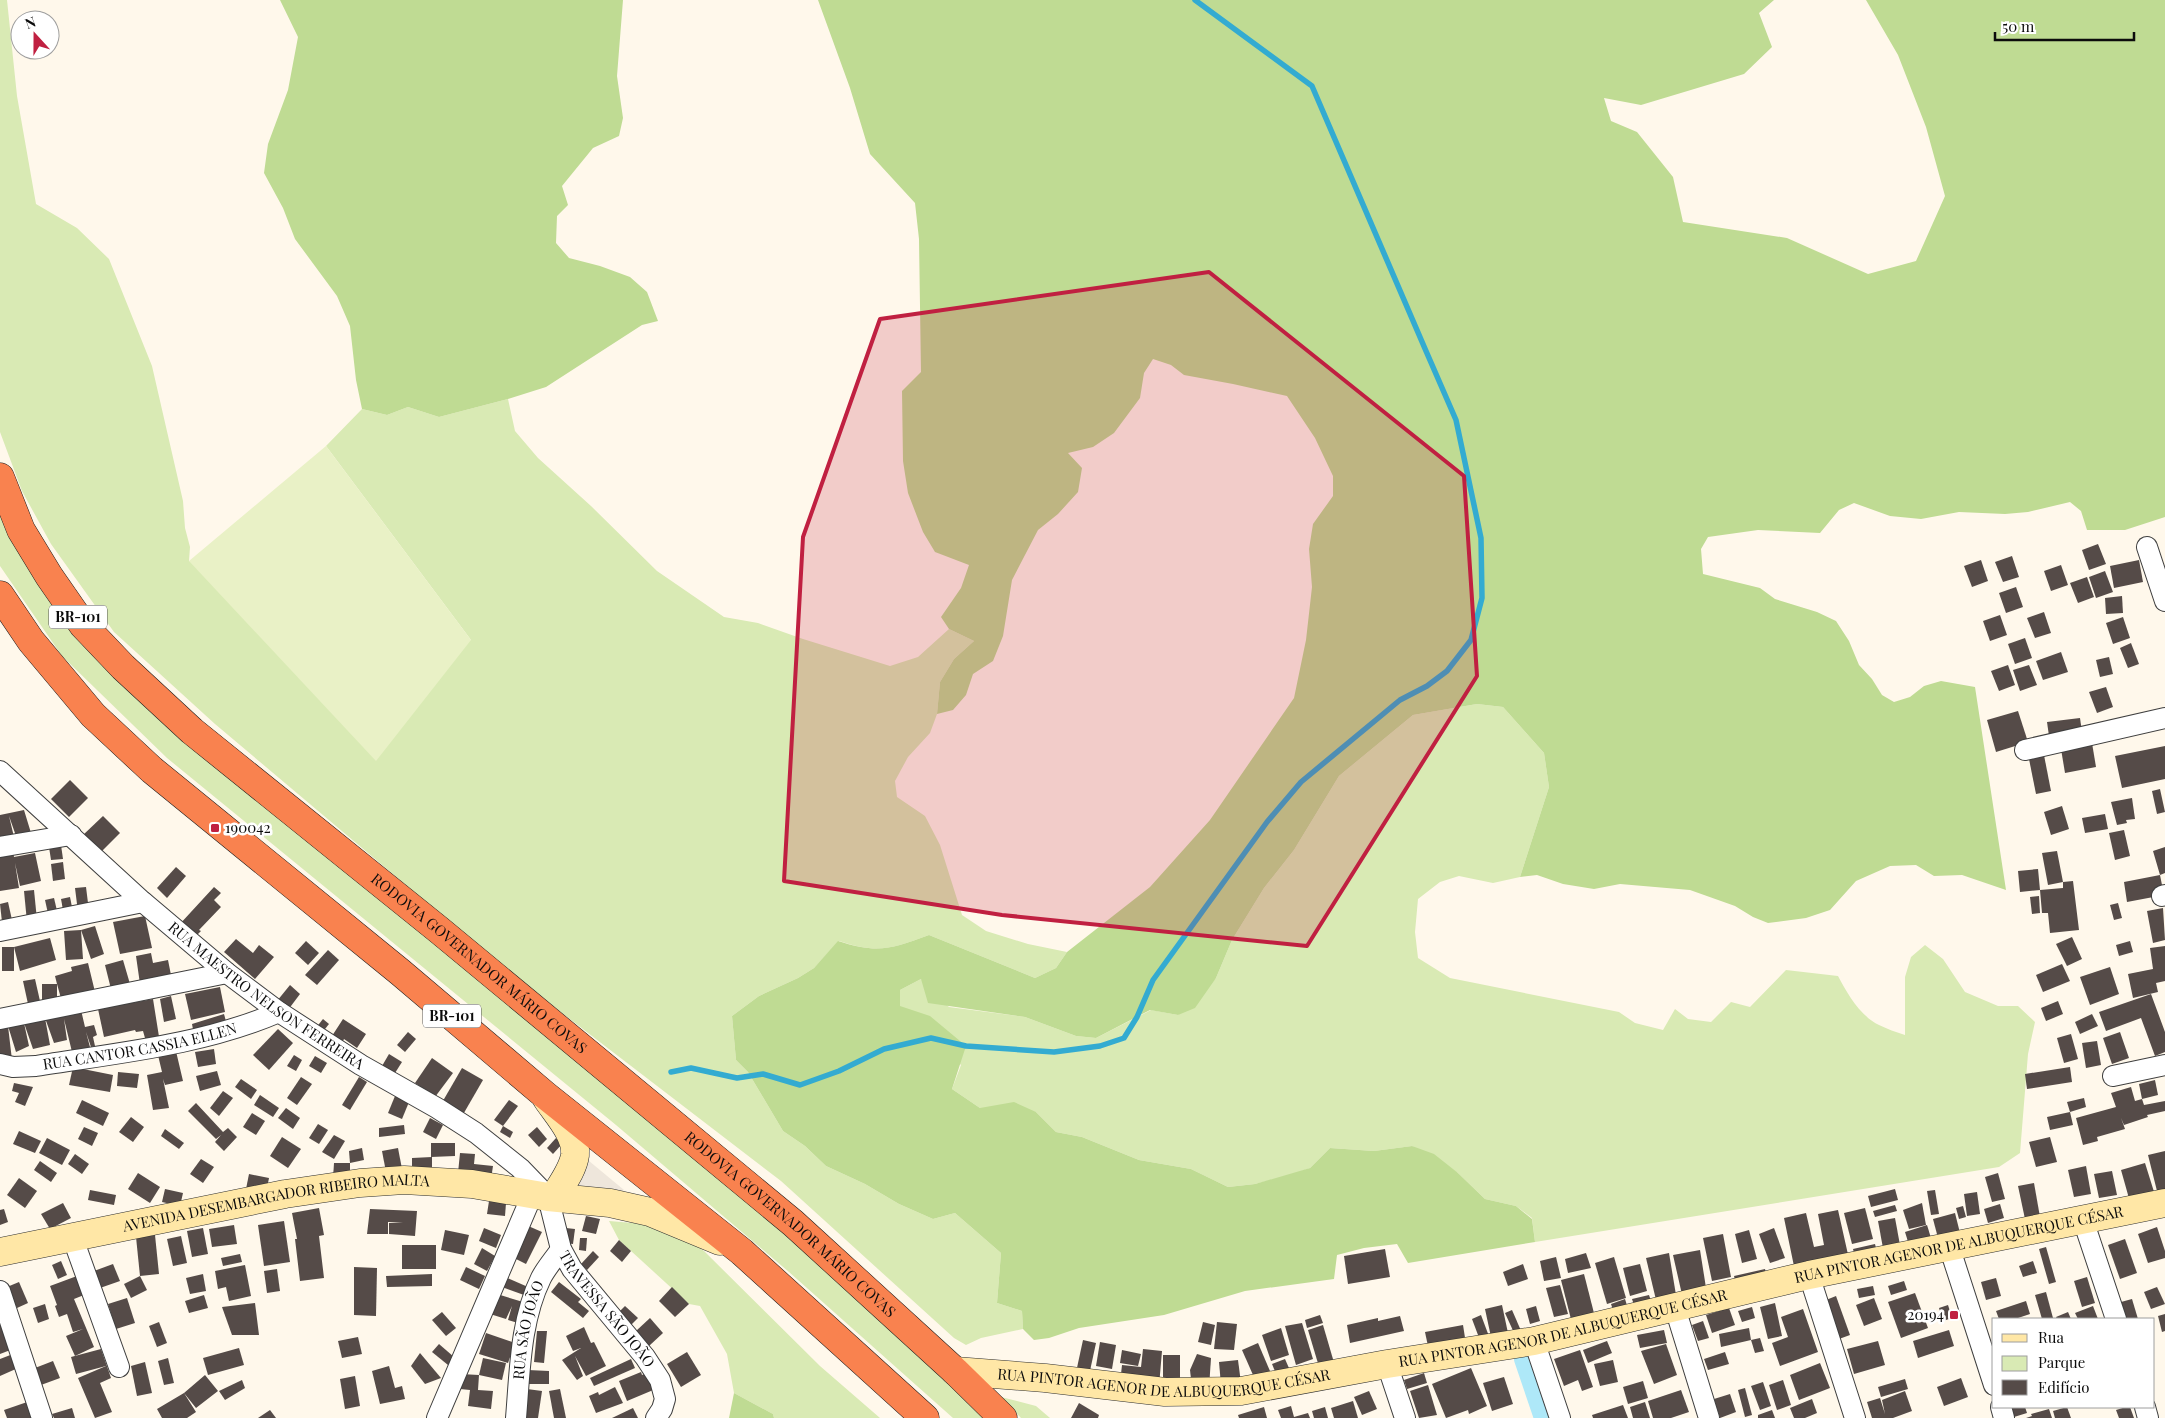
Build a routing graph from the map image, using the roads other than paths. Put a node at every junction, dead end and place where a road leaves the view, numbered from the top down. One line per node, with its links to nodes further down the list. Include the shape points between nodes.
1 (0, 476): 34 (highway, RODOVIA GOVERNADOR MÁRIO COVAS / BR-101, via 21,530 49,576 83,625 130,673 192,731 768,1202)
2 (2147, 547): 4 (street)
3 (0, 595): 18 (highway, BR-101, via 31,641 93,715 152,770 400,972)
4 (2165, 601)
5 (2165, 718): 6 (street)
6 (2024, 750)
7 (0, 771): 8 (street, RUA MAESTRO NELSON FERREIRA)
8 (71, 835): 9 (street); 10 (street, RUA MAESTRO NELSON FERREIRA)
9 (0, 847)
10 (143, 902): 11 (street); 12 (street, RUA MAESTRO NELSON FERREIRA)
11 (0, 931)
12 (227, 972): 13 (street, RUA MAESTRO NELSON FERREIRA); 14 (street)
13 (278, 1012): 15 (street, RUA CANTOR CASSIA ELLEN, via 246,1025 194,1039 36,1066); 19 (street, RUA MAESTRO NELSON FERREIRA, via 476,1133 510,1159)
14 (0, 1019)
15 (0, 1064)
16 (2165, 1065): 17 (street)
17 (2113, 1076)
18 (544, 1095): 19 (street, via 569,1132 575,1151 570,1169); 26 (highway, BR-101)
19 (545, 1196): 22 (street, AVENIDA DESEMBARGADOR RIBEIRO MALTA, via 438,1182 360,1183 260,1198); 24 (street, TRAVESSA SÃO JOÃO); 26 (street, AVENIDA DESEMBARGADOR RIBEIRO MALTA, via 610,1203 650,1212); 37 (street)
20 (2165, 1203): 21 (street, RUA PINTOR AGENOR DE ALBUQUERQUE CÉSAR)
21 (2083, 1220): 23 (street, RUA PINTOR AGENOR DE ALBUQUERQUE CÉSAR); 30 (street)
22 (72, 1236): 25 (street, AVENIDA DESEMBARGADOR RIBEIRO MALTA); 33 (street)
23 (1949, 1246): 27 (street, RUA PINTOR AGENOR DE ALBUQUERQUE CÉSAR); 35 (street)
24 (561, 1249): 38 (street, RUA SÃO JOÃO, via 542,1276 527,1316); 39 (street, TRAVESSA SÃO JOÃO, via 572,1269 645,1357 660,1380 665,1399)
25 (0, 1252)
26 (742, 1252): 40 (highway, BR-101)
27 (1809, 1275): 29 (street, RUA PINTOR AGENOR DE ALBUQUERQUE CÉSAR); 45 (street)
28 (0, 1291): 36 (street)
29 (1675, 1308): 31 (street, RUA PINTOR AGENOR DE ALBUQUERQUE CÉSAR); 44 (street)
30 (2116, 1318)
31 (1534, 1341): 32 (street, RUA PINTOR AGENOR DE ALBUQUERQUE CÉSAR); 43 (street)
32 (1387, 1364): 34 (street, RUA PINTOR AGENOR DE ALBUQUERQUE CÉSAR, via 1241,1391 1219,1392 1165,1392 1045,1378); 42 (street)
33 (118, 1367)
34 (955, 1372): 41 (highway, RODOVIA GOVERNADOR MÁRIO COVAS / BR-101)
35 (1992, 1379)
36 (42, 1418)
37 (438, 1418)
38 (516, 1418)
39 (656, 1418)
40 (925, 1418)
41 (1003, 1418)
42 (1405, 1418)
43 (1560, 1418)
44 (1709, 1418)
45 (1855, 1418)

